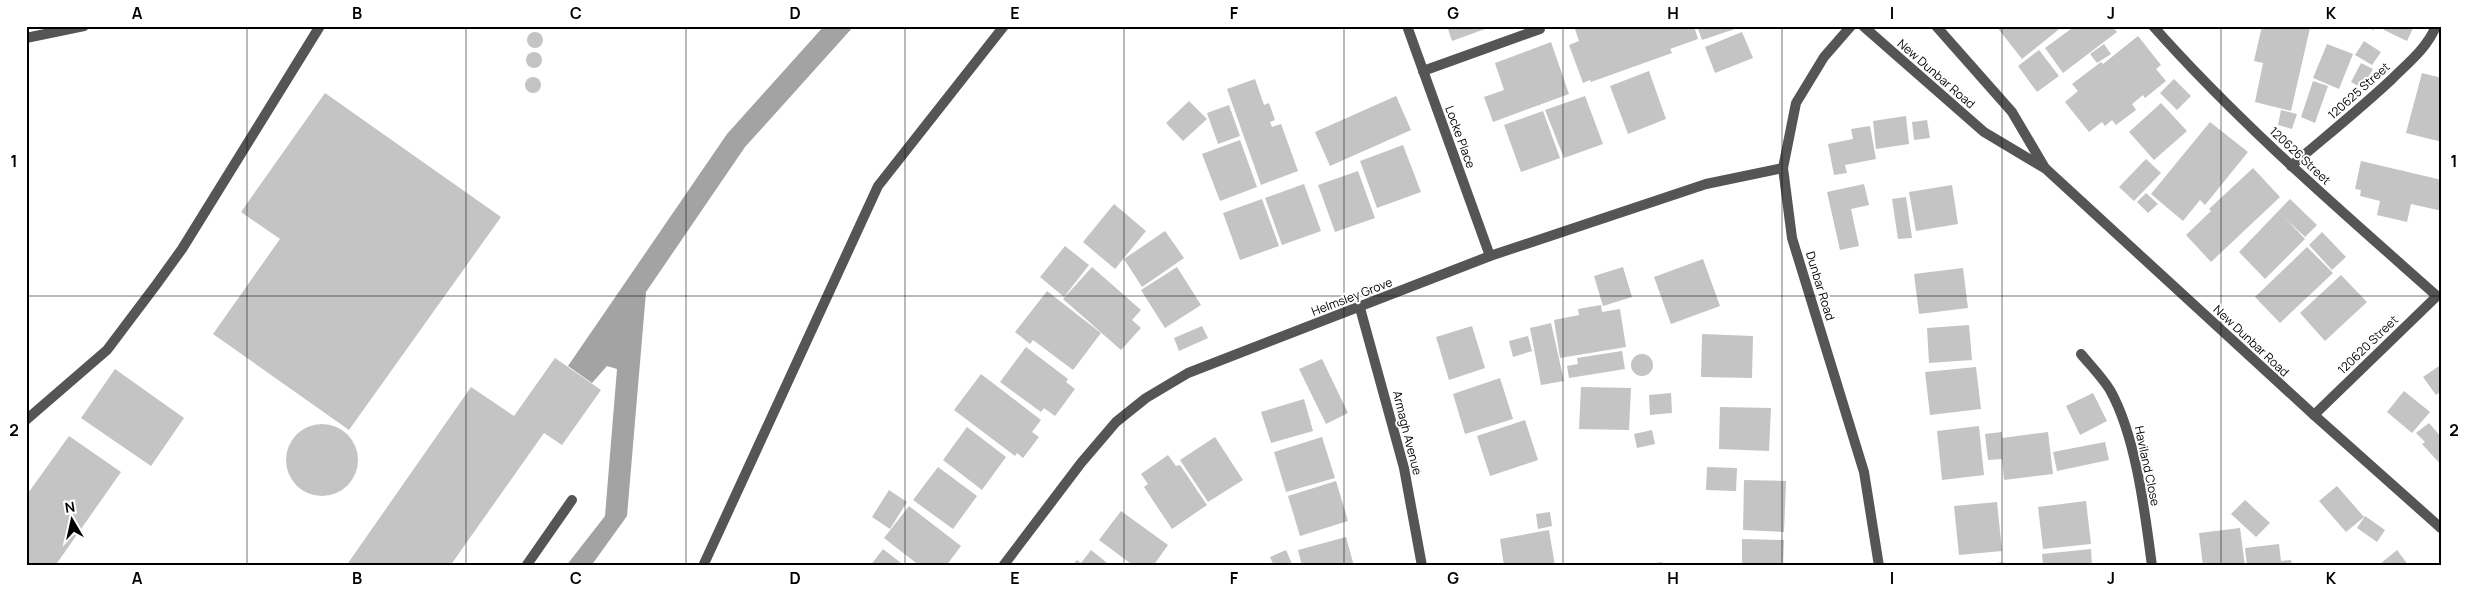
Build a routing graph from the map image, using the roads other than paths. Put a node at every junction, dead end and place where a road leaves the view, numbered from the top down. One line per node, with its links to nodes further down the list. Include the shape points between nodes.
1 (84, 26): 11 (street)
2 (320, 26): 21 (street, via 182,249 108,350)
3 (1004, 26): 25 (street, via 878,186)
4 (1407, 26): 12 (street, Locke Place)
5 (1851, 26): 14 (street, Dunbar Road, via 1824,57 1796,103)
6 (1863, 26): 15 (street, New Dunbar Road, via 1984,132)
7 (1936, 26): 15 (street, New Dunbar Road, via 2012,112)
8 (2153, 26): 13 (street, 120626 Street, via 2191,69)
9 (2436, 26): 13 (street, 120625 Street, via 2421,51 2368,102)
10 (1540, 29): 12 (street)
11 (26, 38)
12 (1423, 70): 16 (street, Locke Place)
13 (2291, 166): 17 (street, 120626 Street)
14 (1783, 168): 16 (street, Helmsley Grove, via 1706,184); 28 (street, Dunbar Road, via 1792,238 1864,472)
15 (2046, 169): 20 (street, New Dunbar Road)
16 (1490, 256): 18 (street, Helmsley Grove)
17 (2439, 296): 20 (street, 120620 Street)
18 (1360, 308): 26 (street, Helmsley Grove, via 1196,370 1146,398 1116,422 1081,462); 27 (street, Armagh Avenue, via 1404,468)
19 (2080, 354): 29 (street, Haviland Close, via 2109,389 2127,427)
20 (2314, 415): 23 (street, New Dunbar Road)
21 (26, 420)
22 (572, 500): 24 (street)
23 (2442, 529)
24 (526, 566)
25 (702, 566)
26 (1003, 566)
27 (1422, 566)
28 (1879, 566)
29 (2152, 566)

